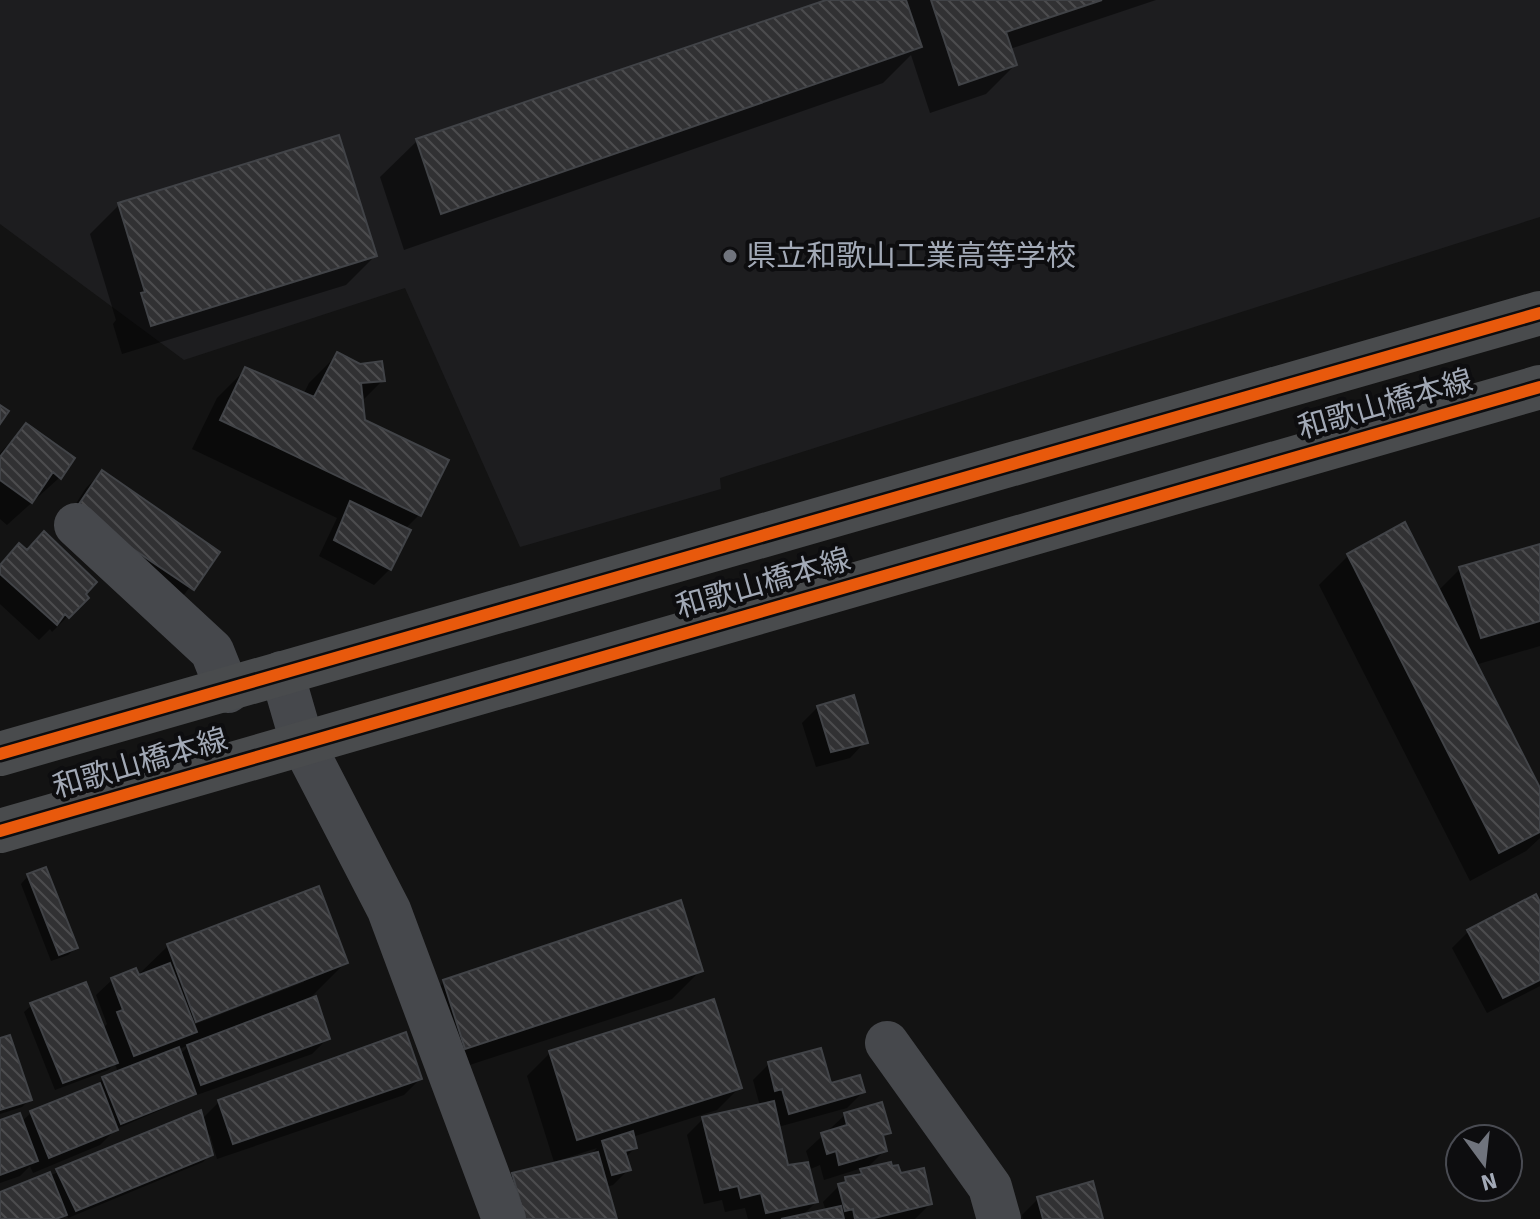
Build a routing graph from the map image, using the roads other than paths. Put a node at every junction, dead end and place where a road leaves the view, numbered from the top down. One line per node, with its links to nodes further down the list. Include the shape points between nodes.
1 (1540, 313): 4 (main road, 和歌山橋本線)
2 (1540, 387): 6 (main road, 和歌山橋本線)
3 (76, 525): 5 (street, via 212,651)
4 (282, 673): 5 (main road, 和歌山橋本線); 6 (street)
5 (228, 691): 7 (main road, 和歌山橋本線)
6 (302, 742): 8 (main road, 和歌山橋本線); 10 (street, via 389,910)
7 (0, 754)
8 (0, 831)
9 (887, 1043): 11 (street, via 990,1187)
10 (504, 1219)
11 (999, 1219)

